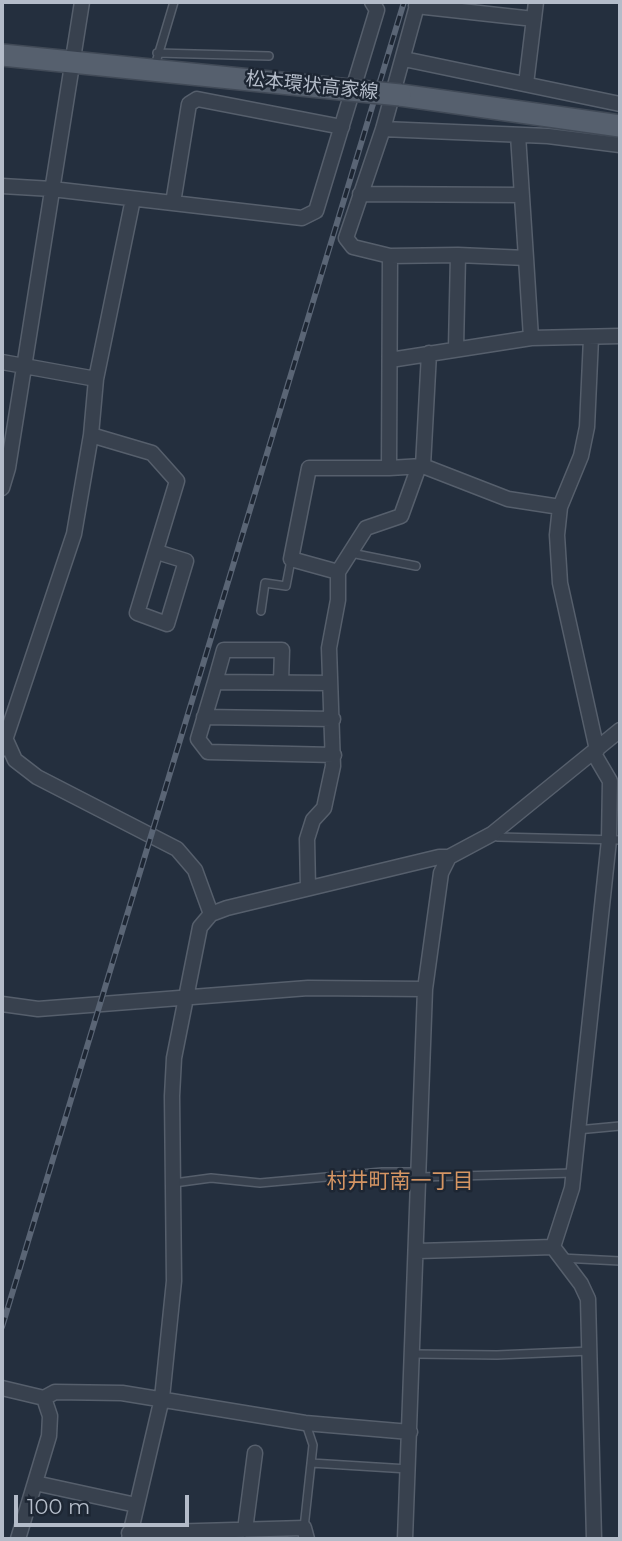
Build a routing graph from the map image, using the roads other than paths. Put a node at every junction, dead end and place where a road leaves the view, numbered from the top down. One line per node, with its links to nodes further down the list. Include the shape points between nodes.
1 (82, 2): 10 (street)
2 (174, 2): 11 (lane)
3 (372, 2): 15 (street, via 377,10)
4 (536, 2): 6 (street)
5 (417, 4): 6 (street); 9 (street)
6 (534, 19): 12 (street)
7 (2, 55): 10 (main road, 松本環状高家線)
8 (269, 56): 11 (lane)
9 (404, 59): 12 (street); 16 (street)
10 (72, 62): 11 (main road, 松本環状高家線); 20 (street)
11 (155, 62): 14 (main road, 松本環状高家線, bridge)
12 (526, 83): 13 (street)
13 (620, 104)
14 (620, 126)
15 (342, 127): 24 (street, via 316,211 302,218); 24 (street, via 197,99 189,104)
16 (383, 129): 17 (street); 21 (street)
17 (518, 135): 18 (street); 22 (street)
18 (620, 145)
19 (2, 186): 20 (street)
20 (52, 189): 23 (street); 35 (street)
21 (360, 194): 22 (street); 26 (street, via 346,238 353,247)
22 (522, 195): 27 (street)
23 (133, 199): 24 (street); 36 (street)
24 (173, 204)
25 (458, 255): 26 (street); 27 (street); 31 (street)
26 (390, 256): 33 (street)
27 (526, 258): 29 (street)
28 (620, 336): 30 (street)
29 (531, 338): 30 (street); 31 (street)
30 (591, 338): 41 (street, via 587,426 581,456)
31 (456, 348): 32 (street)
32 (429, 353): 33 (street); 38 (street)
33 (390, 360): 39 (street)
34 (2, 362): 35 (street)
35 (23, 365): 36 (street); 40 (street)
36 (96, 379): 37 (street)
37 (91, 435): 42 (street, via 152,453 177,481); 52 (street, via 74,534)
38 (421, 466): 39 (street); 41 (street, via 509,499); 43 (street, via 401,516 366,528)
39 (389, 468): 44 (street, via 309,468)
40 (2, 488)
41 (559, 507): 56 (street, via 559,583)
42 (157, 552): 42 (street, via 137,613 167,624 186,561)
43 (351, 554): 45 (lane); 46 (street)
44 (291, 559): 46 (street); 47 (lane, via 286,586 265,583)
45 (416, 566)
46 (338, 572): 50 (street, via 329,648)
47 (261, 611)
48 (215, 682): 49 (street); 49 (street, via 224,650 282,650); 51 (street)
49 (281, 682): 50 (street)
50 (330, 683): 53 (street)
51 (204, 717): 53 (street); 57 (street, via 198,739 208,752)
52 (7, 718): 55 (street)
53 (333, 719): 57 (street)
54 (620, 730): 56 (street)
55 (4, 744): 62 (street, via 15,760 37,776 177,849 195,870)
56 (595, 751): 58 (street); 59 (street, via 610,781)
57 (334, 755): 61 (street, via 324,807 313,820 307,839)
58 (492, 834): 59 (lane); 60 (street)
59 (615, 840): 67 (street)
60 (449, 858): 61 (street); 63 (street, via 436,892)
61 (307, 888): 62 (street)
62 (211, 914): 64 (street, via 194,945)
63 (425, 989): 64 (street, via 307,988); 69 (street)
64 (187, 997): 65 (street, via 38,1009); 70 (street, via 173,1071)
65 (2, 1004)
66 (620, 1126): 67 (lane)
67 (577, 1130): 68 (street)
68 (574, 1172): 69 (lane); 72 (street)
69 (420, 1175): 70 (lane, via 383,1172 260,1183 211,1178); 71 (street)
70 (173, 1183): 78 (street, via 174,1281)
71 (418, 1251): 72 (street); 75 (street)
72 (557, 1252): 73 (lane); 74 (street, via 588,1299)
73 (620, 1261)
74 (590, 1351): 75 (lane); 91 (street)
75 (414, 1354): 80 (street)
76 (2, 1388): 77 (street)
77 (44, 1398): 78 (street, via 55,1392); 84 (street, via 50,1416 49,1436)
78 (162, 1398): 79 (street); 85 (street)
79 (305, 1423): 80 (street); 82 (lane, via 313,1445)
80 (410, 1432): 83 (street)
81 (255, 1453): 86 (street)
82 (311, 1463): 83 (lane); 87 (lane)
83 (408, 1469): 90 (street)
84 (35, 1483): 85 (street); 89 (street)
85 (136, 1505): 88 (street)
86 (245, 1530): 87 (street); 88 (street)
87 (305, 1534)
88 (129, 1536)
89 (19, 1539)
90 (405, 1539)
91 (594, 1539)

